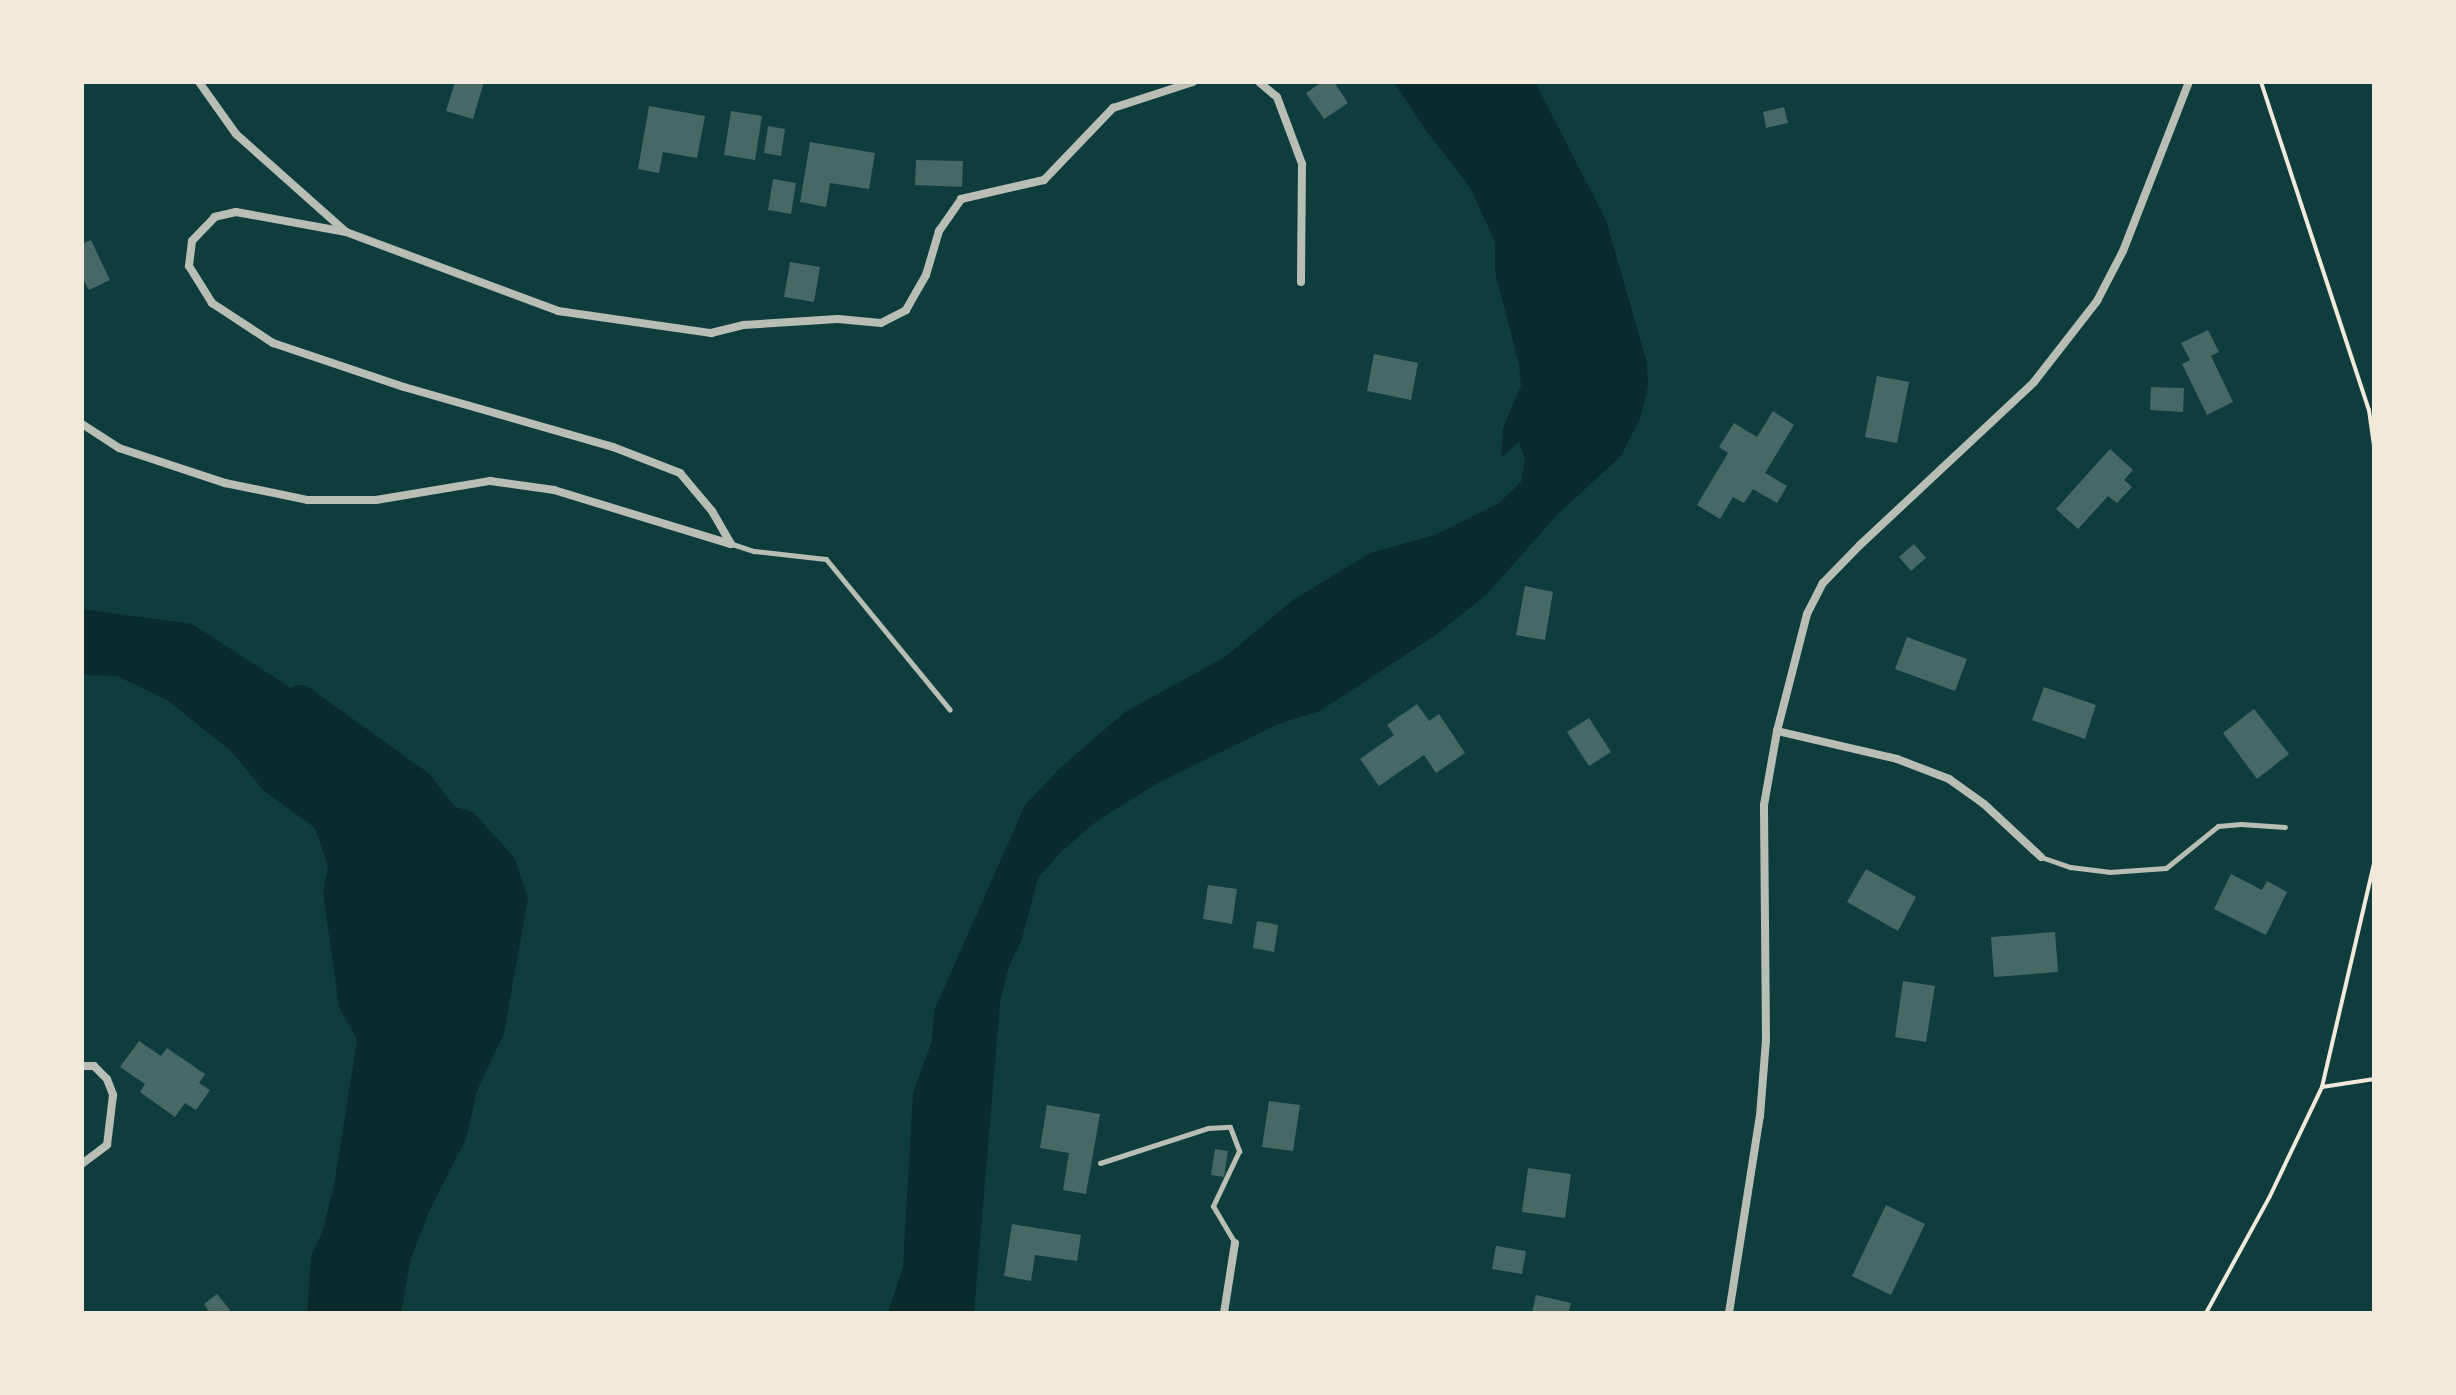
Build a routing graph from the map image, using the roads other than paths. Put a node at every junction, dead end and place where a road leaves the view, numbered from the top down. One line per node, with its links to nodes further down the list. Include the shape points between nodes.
1 (199, 82): 5 (street, via 236,134)
2 (1193, 82): 5 (street, via 1113,108 1044,180 961,199 939,231 926,275 906,310 881,323 838,319 744,325 711,333 558,311)
3 (1259, 82): 6 (street, via 1277,97 1302,164)
4 (2189, 82): 10 (street, via 2126,244 2097,301 2034,382 1823,583 1802,627)
5 (346, 232): 8 (street, via 236,212 215,217 192,241 189,266 212,303 273,343 613,447 680,473)
6 (1301, 282)
7 (82, 424): 8 (street, via 134,453 225,483 308,500 376,500 490,481 554,490)
8 (731, 544): 9 (lane, via 826,559)
9 (950, 710)
10 (1777, 731): 12 (street, via 1885,756 1949,779); 18 (street, via 1764,805 1766,1039 1760,1116)
11 (2285, 827): 12 (lane, via 2218,826 2166,868 2109,872)
12 (2041, 857)
13 (82, 1066): 15 (street, via 94,1066 113,1095 107,1145)
14 (1100, 1163): 16 (lane, via 1208,1128 1230,1127 1239,1151 1213,1206)
15 (82, 1164)
16 (1235, 1243): 17 (street)
17 (1224, 1313)
18 (1729, 1313)

